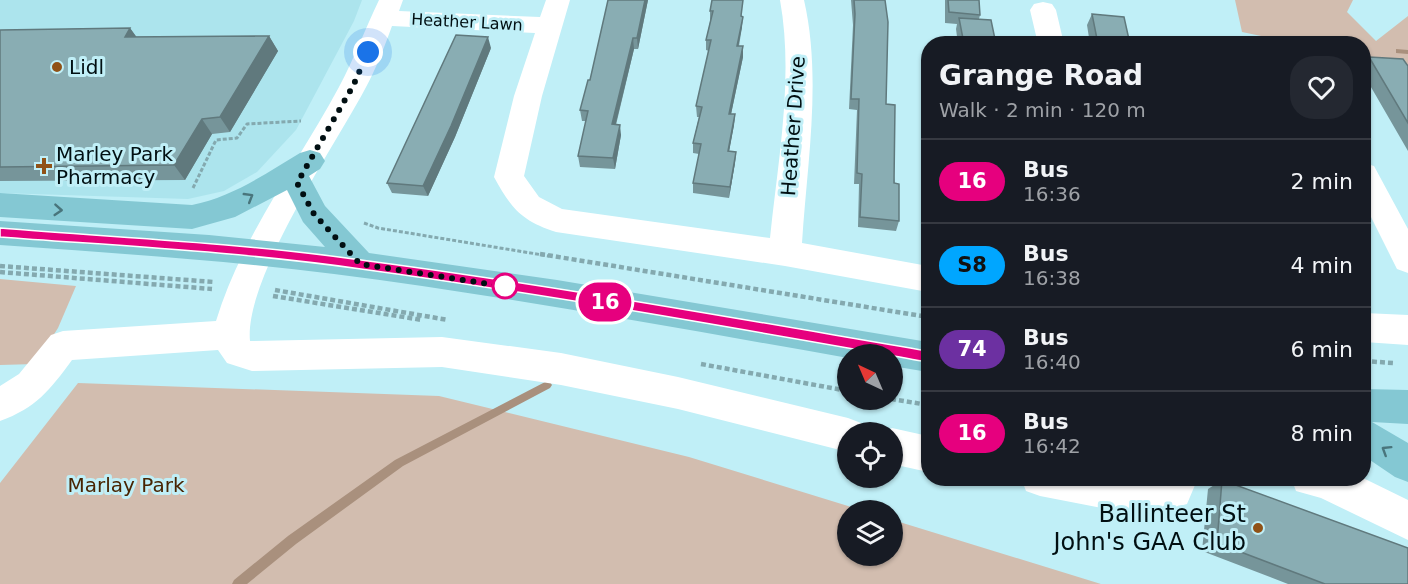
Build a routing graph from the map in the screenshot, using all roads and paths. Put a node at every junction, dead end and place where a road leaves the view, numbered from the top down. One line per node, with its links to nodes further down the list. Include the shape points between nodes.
1 (558, 0): 5 (street, Heather Lawn)
2 (792, 0): 15 (street, Heather Drive, via 799,34 798,93)
3 (387, 9): 5 (street, Heather Lawn); 8 (street, via 353,86)
4 (1043, 10): 6 (street)
5 (551, 26): 15 (street, Heather Lawn, via 528,96 509,177 528,204 556,220)
6 (1049, 36)
7 (304, 121): 9 (path, via 247,124 237,138 216,140 194,188)
8 (304, 172): 11 (main road, one-way to 8, via 192,217 237,205); 14 (street); 17 (main road, via 314,214)
9 (182, 188)
10 (1371, 188): 16 (street)
11 (0, 205)
12 (357, 220): 22 (path, via 378,228)
13 (0, 232): 14 (main road)
14 (259, 253): 17 (main road); 21 (street)
15 (785, 253): 20 (street)
16 (1408, 260)
17 (360, 264): 27 (main road)
18 (0, 266): 21 (path)
19 (0, 272): 21 (path)
20 (921, 278)
21 (243, 288): 23 (path); 26 (street)
22 (921, 316)
23 (448, 324)
24 (1371, 328): 25 (street)
25 (1408, 330)
26 (230, 334): 32 (street, via 63,346 32,385); 35 (street, via 233,347 243,355 442,352 561,369)
27 (921, 356)
28 (1371, 361): 29 (path)
29 (1393, 363)
30 (903, 401): 31 (path)
31 (921, 404)
32 (0, 405)
33 (1371, 405): 34 (main road)
34 (1408, 406)
35 (837, 432)
36 (1371, 440): 39 (main road, one-way to 36)
37 (903, 448): 38 (street)
38 (921, 452)
39 (1408, 464)
40 (1083, 486): 41 (street, via 1143,497 1173,491)
41 (1175, 486)
42 (1337, 486): 43 (street)
43 (1408, 520)

